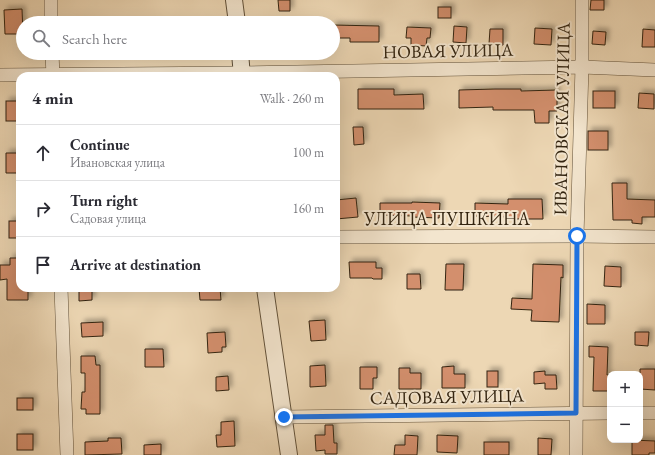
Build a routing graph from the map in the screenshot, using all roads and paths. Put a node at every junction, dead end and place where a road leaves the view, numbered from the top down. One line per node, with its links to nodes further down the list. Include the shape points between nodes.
1 (51, 0): 4 (street)
2 (234, 0): 5 (street)
3 (582, 0): 8 (street, ИВАНОВСКАЯ УЛИЦА)
4 (52, 16)
5 (235, 16)
6 (52, 60): 10 (street)
7 (241, 60): 11 (street)
8 (582, 67): 9 (street, НОВАЯ УЛИЦА); 12 (street, НОВАЯ УЛИЦА); 15 (street, ИВАНОВСКАЯ УЛИЦА)
9 (655, 70)
10 (53, 72)
11 (242, 72)
12 (339, 72)
13 (0, 75): 14 (street, НОВАЯ УЛИЦА)
14 (16, 75)
15 (577, 236): 16 (street, УЛИЦА ПУШКИНА); 17 (street, УЛИЦА ПУШКИНА); 20 (street, ИВАНОВСКАЯ УЛИЦА)
16 (340, 237)
17 (655, 237)
18 (61, 292): 25 (street)
19 (266, 292): 24 (street)
20 (576, 413): 21 (street, САДОВАЯ УЛИЦА); 24 (street, САДОВАЯ УЛИЦА); 27 (street, ИВАНОВСКАЯ УЛИЦА)
21 (607, 413)
22 (643, 413): 23 (street)
23 (655, 413)
24 (284, 417): 26 (street)
25 (67, 455)
26 (289, 455)
27 (576, 455)

